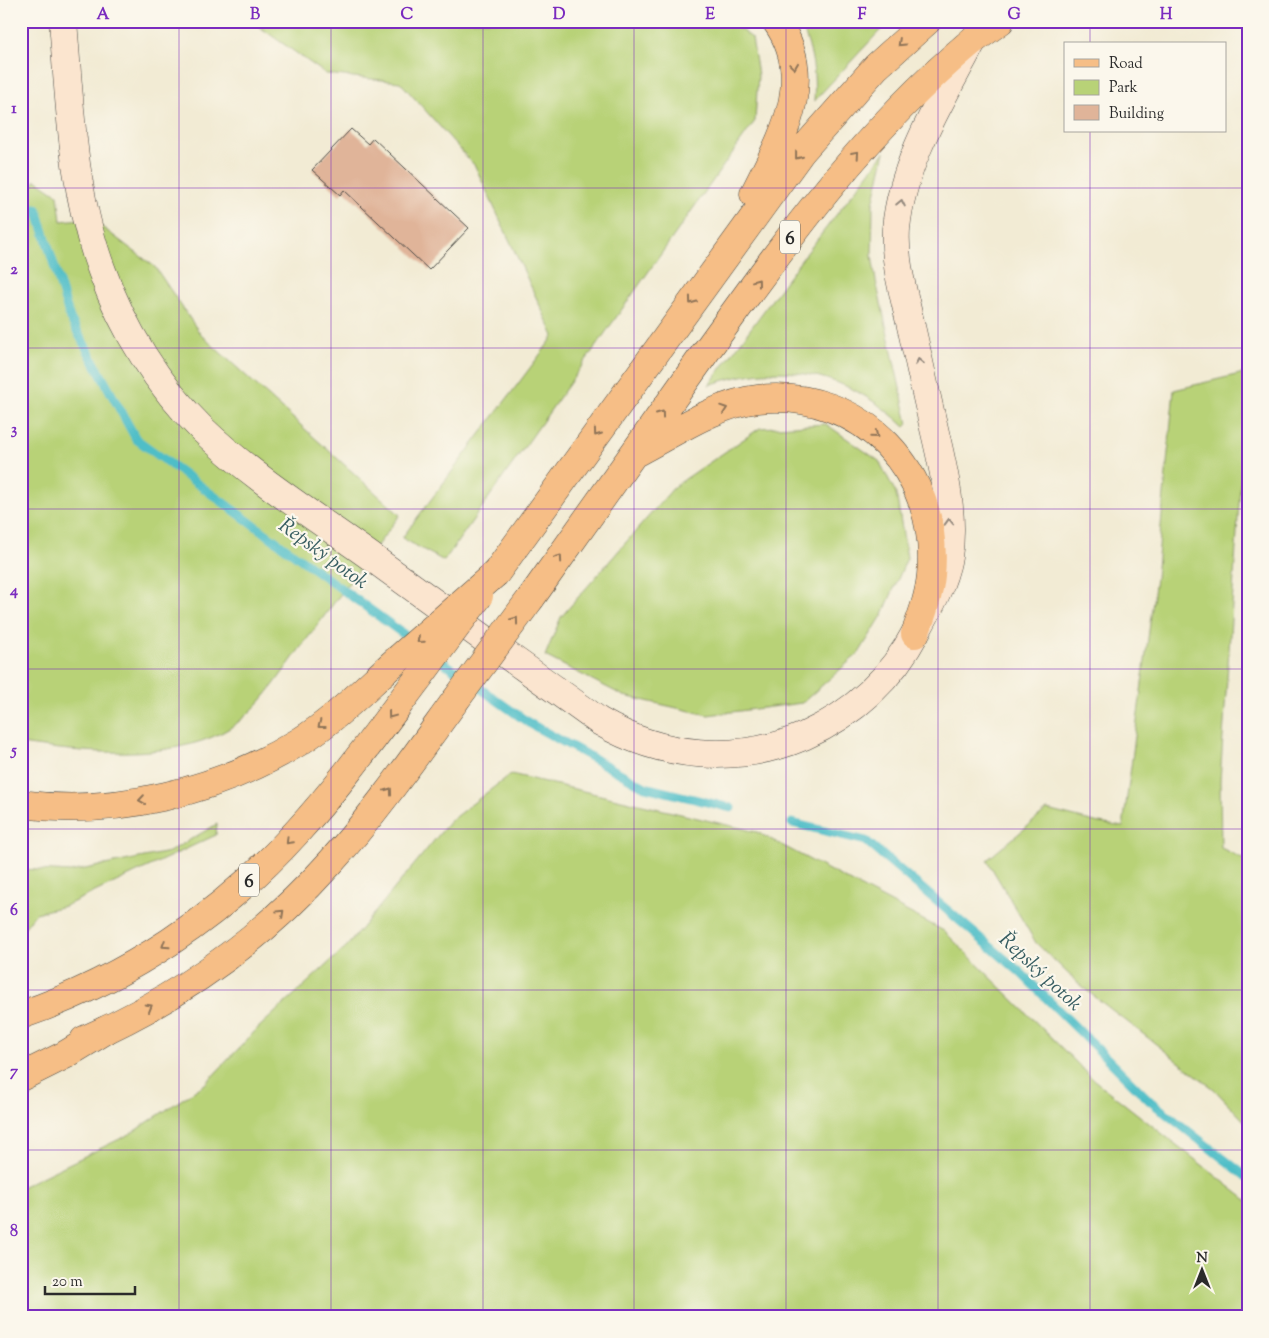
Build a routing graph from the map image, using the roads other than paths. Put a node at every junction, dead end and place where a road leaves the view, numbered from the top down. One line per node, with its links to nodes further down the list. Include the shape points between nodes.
1 (63, 21): 9 (main road, via 77,169 92,240 115,302 160,379 202,428 257,475 599,721 649,744 692,753 734,754 775,747 816,730 858,703 891,671)
2 (776, 21): 6 (main road, one-way to 6, via 792,55 794,99 782,138)
3 (927, 21): 6 (main road, 6, one-way to 6, via 876,67 826,122)
4 (1000, 21): 5 (main road, 6)
5 (972, 41): 7 (main road, 6, one-way to 5, via 741,303 850,161 902,104); 9 (main road, one-way to 5, via 948,558 949,518 940,458 901,284 896,230 915,155)
6 (721, 261): 8 (main road, 6, one-way to 8)
7 (633, 454): 9 (main road, one-way to 9, via 715,412 755,399 815,402 850,416 880,438 903,463 919,490 925,508 932,551 931,576); 12 (main road, 6, one-way to 7, bridge, via 175,993 208,971 303,892 368,819)
8 (496, 573): 10 (main road, one-way to 10, bridge, via 329,720 266,761 229,776 151,799 71,807); 11 (main road, 6, one-way to 11, bridge, via 323,802 239,889 201,920 143,959 74,995)
9 (916, 634)
10 (21, 804)
11 (21, 1015)
12 (106, 1030): 13 (main road, 6); 14 (main road)
13 (21, 1063)
14 (21, 1077)

